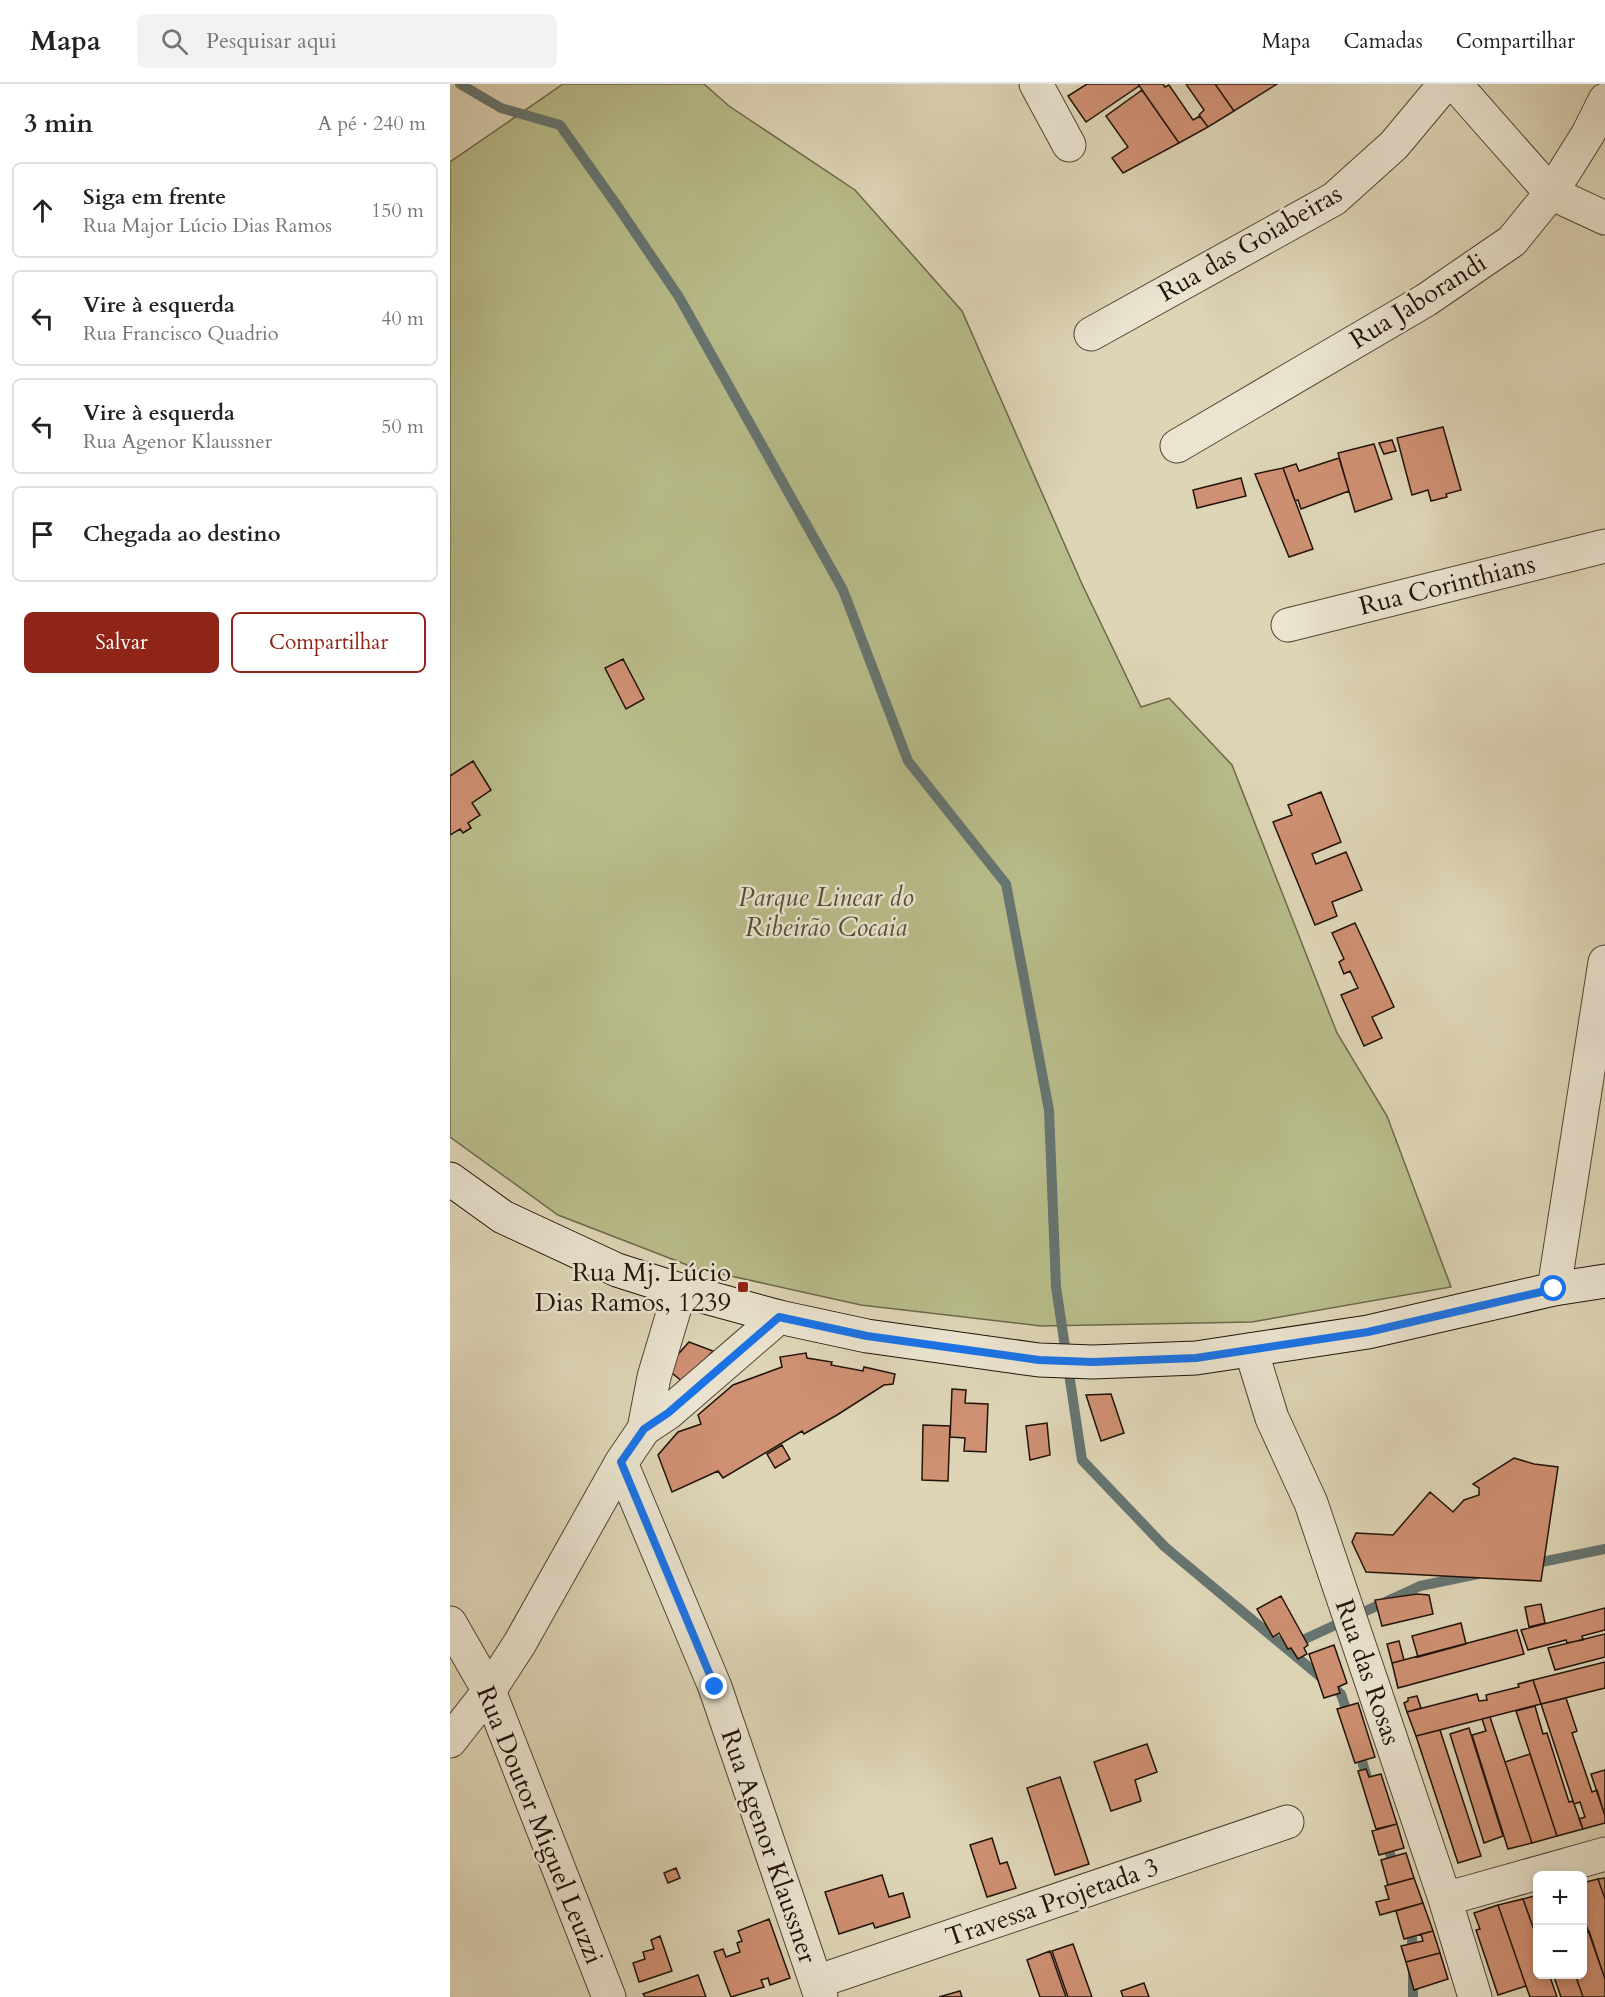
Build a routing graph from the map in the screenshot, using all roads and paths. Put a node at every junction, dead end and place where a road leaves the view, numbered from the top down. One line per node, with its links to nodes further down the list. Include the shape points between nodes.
1 (1036, 84): 5 (street)
2 (1444, 84): 8 (street, Rua das Goiabeiras, via 1394,145 1334,199)
3 (1455, 84): 6 (street)
4 (1605, 100): 6 (street, Rua Jaborandi)
5 (1070, 145)
6 (1551, 193): 7 (street); 9 (street, Rua Jaborandi, via 1512,241 1426,300)
7 (1605, 218)
8 (1091, 334)
9 (1177, 446)
10 (1605, 546): 11 (street, Rua Corinthians)
11 (1288, 625)
12 (1605, 962): 15 (street)
13 (450, 1179): 16 (street, via 503,1217 616,1270)
14 (1605, 1281): 15 (street)
15 (1554, 1289): 18 (street, via 1368,1332)
16 (680, 1290): 17 (street); 19 (street, via 654,1377)
17 (779, 1317): 18 (street, via 867,1336 1039,1360 1196,1358); 19 (street, via 668,1413)
18 (1251, 1350): 26 (street, Rua das Rosas, via 1272,1418 1311,1503)
19 (644, 1429): 20 (street)
20 (621, 1462): 22 (street); 27 (street, Rua Agenor Klaussner, via 715,1687)
21 (450, 1623): 22 (street, Rua Doutor Miguel Leuzzi)
22 (489, 1691): 23 (street); 28 (street, Rua Doutor Miguel Leuzzi)
23 (450, 1741)
24 (1287, 1822): 27 (street, Travessa Projetada 3)
25 (1605, 1854): 26 (street)
26 (1445, 1899): 29 (street, Rua das Rosas)
27 (819, 1990)
28 (609, 1997)
29 (1475, 1997)

